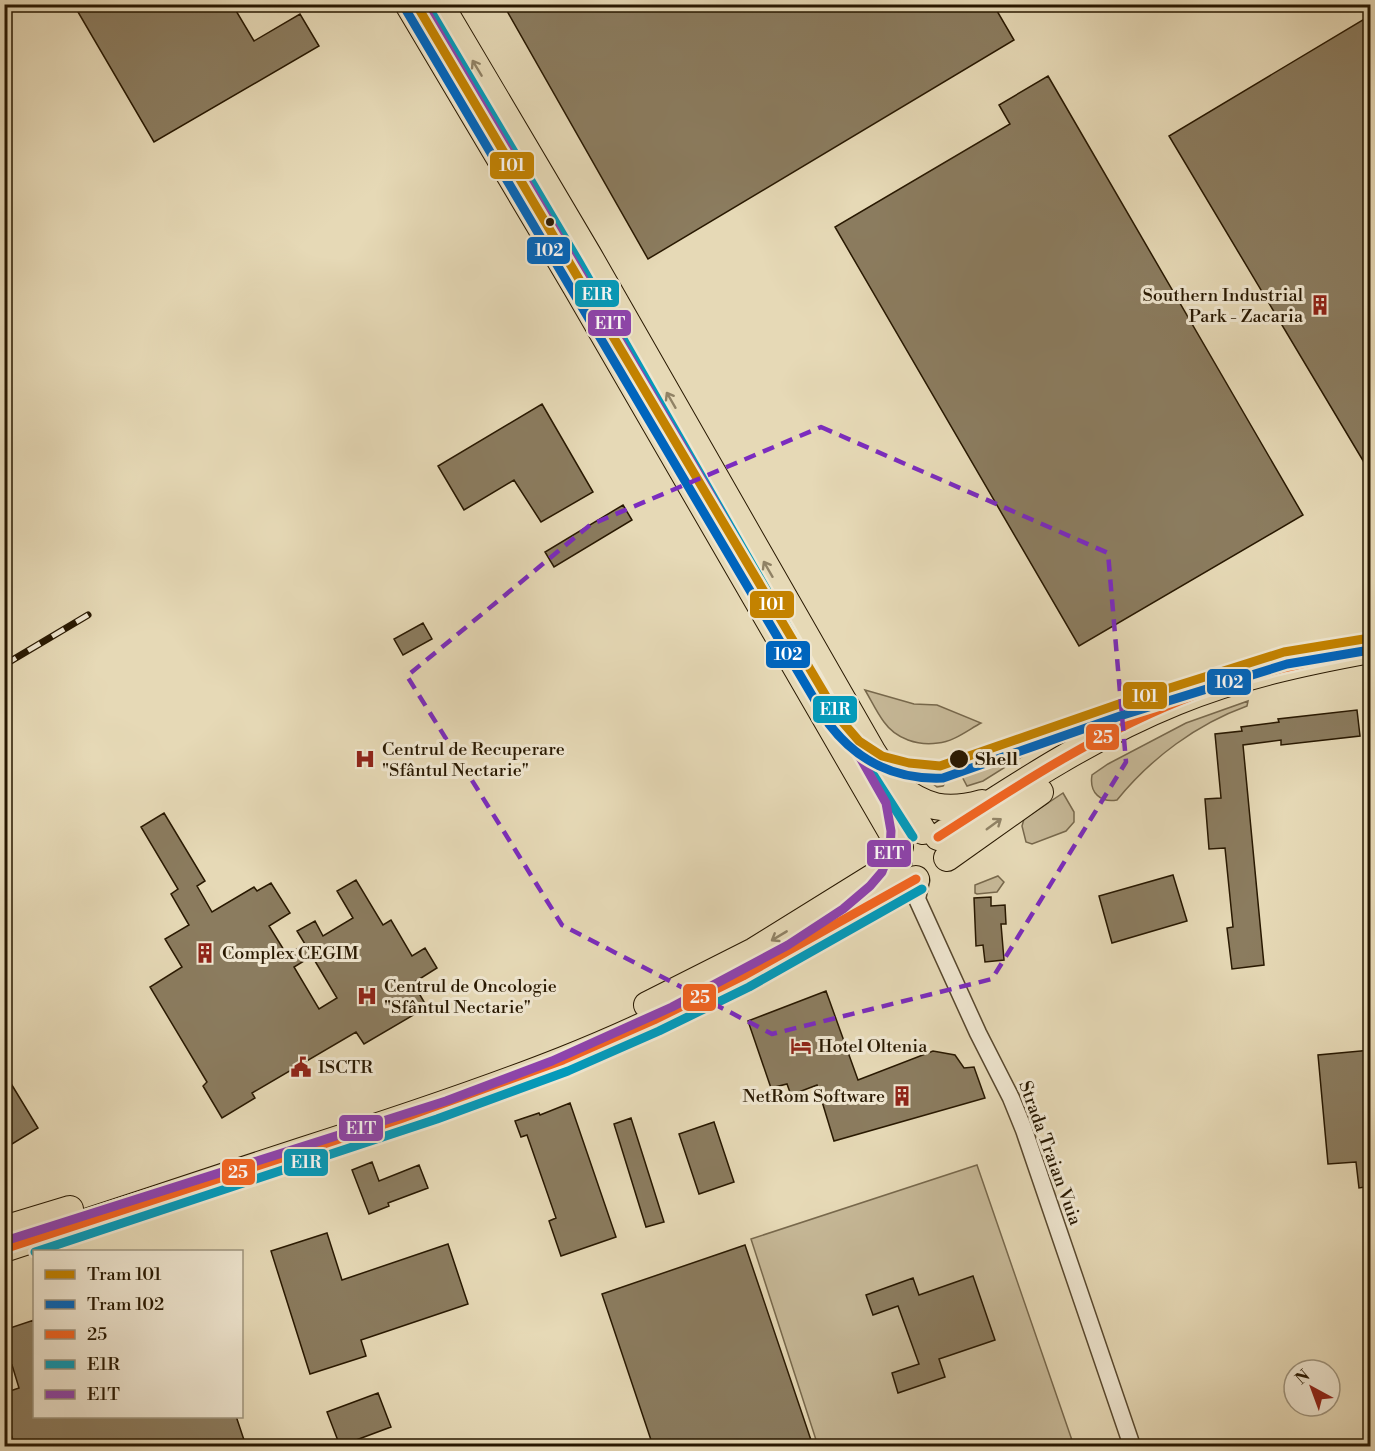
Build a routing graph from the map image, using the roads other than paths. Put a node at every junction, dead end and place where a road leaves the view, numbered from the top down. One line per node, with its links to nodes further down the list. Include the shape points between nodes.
1 (408, 4): 7 (main road, via 689,481)
2 (440, 4): 5 (main road, one-way to 2)
3 (1371, 650): 6 (main road, via 1263,673 1176,702 1083,746)
4 (1371, 666): 8 (main road, one-way to 4, via 1179,715 1253,690)
5 (890, 781): 6 (main road, via 922,802 948,809); 8 (main road)
6 (999, 798): 8 (main road)
7 (876, 809): 9 (main road); 10 (main road, via 878,854 867,871)
8 (936, 842): 9 (main road, via 909,836); 9 (main road, via 942,871 937,876)
9 (909, 867): 10 (main road); 12 (main road, via 839,925 735,982 565,1059 409,1116); 13 (street, Strada Traian Vuia, via 917,899 1024,1130)
10 (828, 905): 11 (main road, one-way to 11, via 754,951 649,1005 511,1064)
11 (4, 1229)
12 (4, 1249)
13 (1132, 1446)

